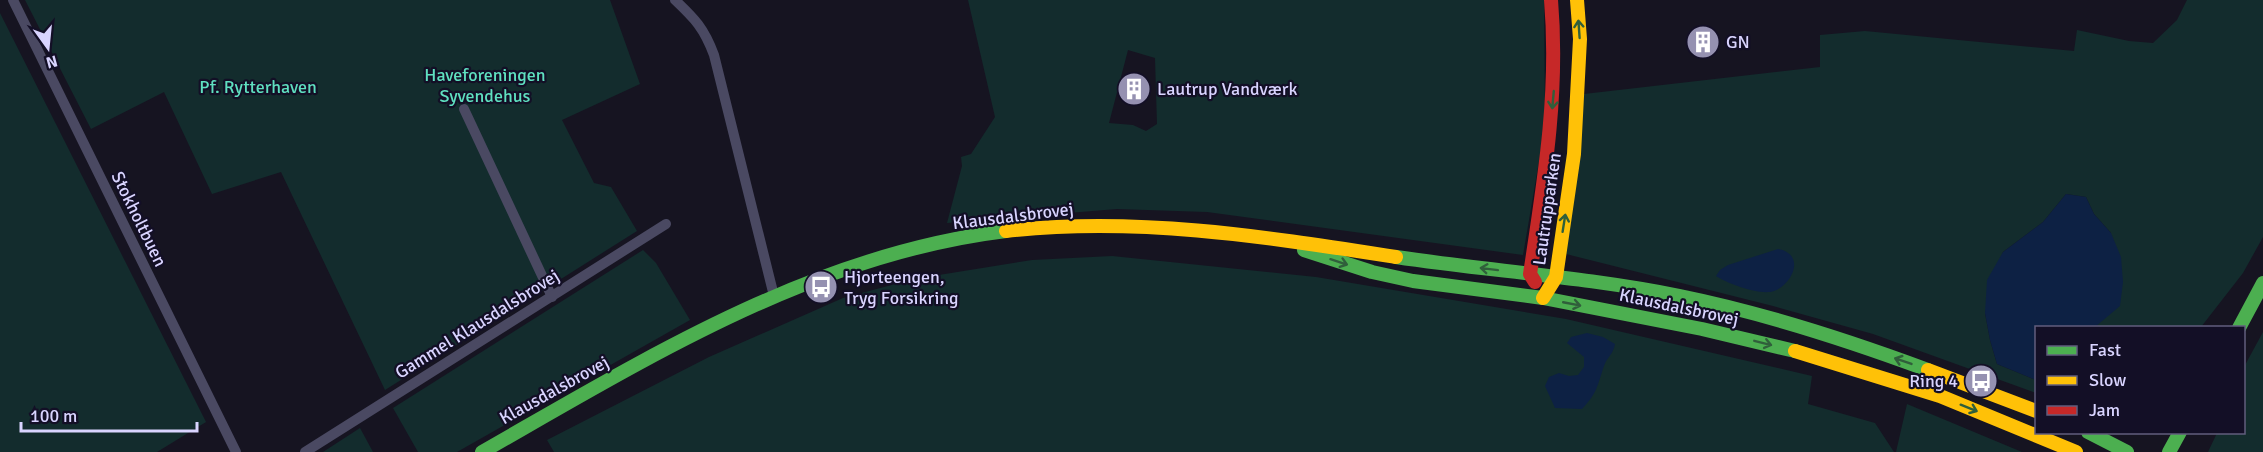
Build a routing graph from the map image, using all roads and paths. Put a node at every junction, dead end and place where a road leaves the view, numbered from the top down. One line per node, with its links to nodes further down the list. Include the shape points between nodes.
1 (13, 0): 18 (street, Stokholtbuen)
2 (675, 0): 11 (street, via 705,33 714,55)
3 (1551, 0): 8 (street, Lautrupparken, one-way to 8, via 1555,82)
4 (1577, 0): 9 (street, Lautrupparken, one-way to 4, via 1574,154 1580,39)
5 (464, 110): 12 (street)
6 (666, 224): 12 (street, Gammel Klausdalsbrovej)
7 (1264, 237): 8 (street, Klausdalsbrovej, one-way to 7); 11 (street, Klausdalsbrovej, via 1099,225 1017,231 892,254); 13 (street, Klausdalsbrovej, one-way to 13, via 1382,275)
8 (1530, 274): 9 (street, Klausdalsbrovej); 13 (street, Lautrupparken)
9 (1556, 277): 13 (street, Lautrupparken); 15 (street, Klausdalsbrovej, one-way to 9, via 1881,353 1718,305)
10 (2263, 283): 14 (street)
11 (774, 296): 20 (street, Klausdalsbrovej, via 698,333)
12 (552, 297): 19 (street, Gammel Klausdalsbrovej)
13 (1543, 298): 21 (street, Klausdalsbrovej, one-way to 21, via 1805,353 1940,396)
14 (2240, 326)
15 (2035, 410)
16 (2092, 434): 22 (street)
17 (2179, 434): 23 (street)
18 (236, 452)
19 (305, 452)
20 (482, 452)
21 (2076, 452)
22 (2127, 452)
23 (2169, 452)

